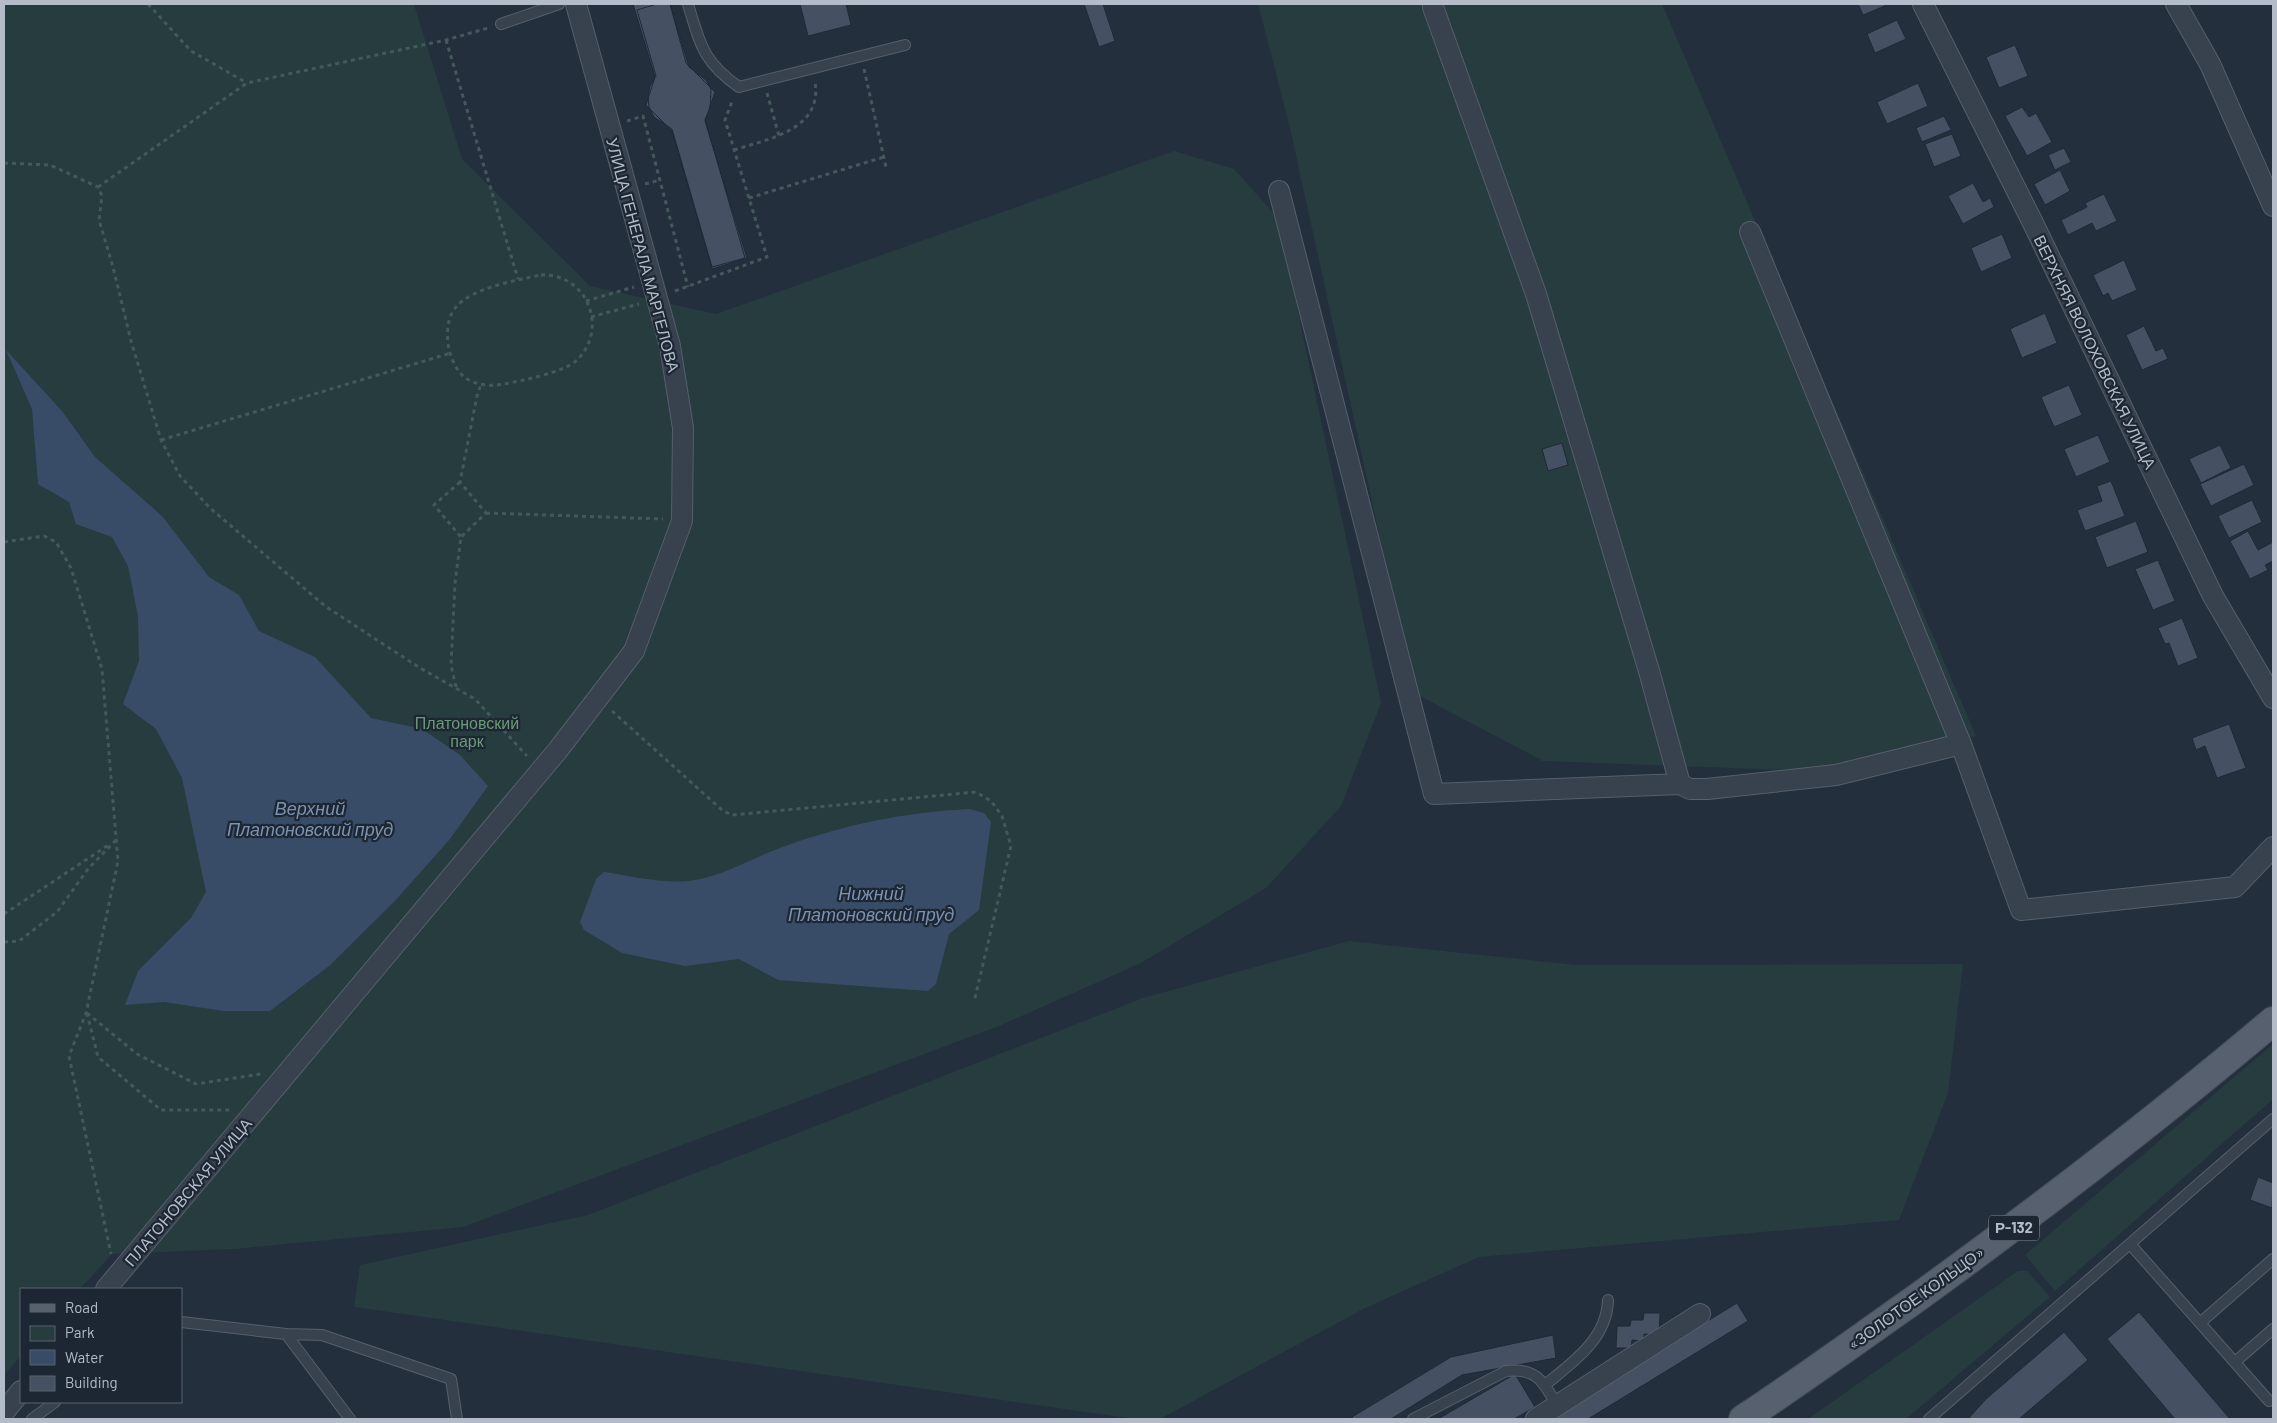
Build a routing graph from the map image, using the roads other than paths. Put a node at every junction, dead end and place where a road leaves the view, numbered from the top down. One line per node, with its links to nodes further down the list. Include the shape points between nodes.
1 (559, 4): 7 (lane)
2 (576, 4): 12 (street, УЛИЦА ГЕНЕРАЛА МАРГЕЛОВА, via 670,346 683,428 682,521 634,651)
3 (688, 4): 8 (lane, via 699,42 709,62 739,87)
4 (1923, 4): 13 (street, ВЕРХНЯЯ ВОЛОХОВСКАЯ УЛИЦА, via 2213,596)
5 (2176, 4): 10 (street, via 2210,64)
6 (1433, 7): 15 (street, via 1536,294)
7 (501, 24)
8 (905, 45)
9 (1279, 191): 15 (street, via 1434,794)
10 (2273, 206)
11 (1750, 232): 14 (street)
12 (598, 698): 21 (street, ПЛАТОНОВСКАЯ УЛИЦА, via 558,750)
13 (2273, 698)
14 (1961, 744): 15 (street, via 1836,775 1708,789 1690,790); 16 (street, via 2021,910 2235,887)
15 (1680, 784)
16 (2273, 847)
17 (2273, 1021): 40 (main road, «ЗОЛОТОЕ КОЛЬЦО» / Р-132, via 2184,1096 2008,1233)
18 (2273, 1119): 19 (lane)
19 (2130, 1244): 25 (lane); 41 (lane)
20 (2273, 1259): 25 (lane)
21 (107, 1288)
22 (1608, 1300): 29 (lane, via 1600,1333)
23 (1700, 1314): 33 (street)
24 (182, 1322): 27 (lane)
25 (2200, 1323): 28 (lane)
26 (2273, 1328): 28 (lane)
27 (286, 1334): 36 (lane); 37 (lane, via 322,1335 451,1379)
28 (2234, 1362): 31 (lane)
29 (1545, 1385): 33 (lane); 38 (lane, via 1527,1370 1506,1371)
30 (20, 1392): 34 (street)
31 (2269, 1401)
32 (54, 1403): 35 (lane)
33 (1557, 1406): 39 (street)
34 (4, 1412)
35 (32, 1419)
36 (350, 1419)
37 (457, 1419)
38 (1413, 1419)
39 (1536, 1419)
40 (1743, 1419)
41 (1929, 1419)

